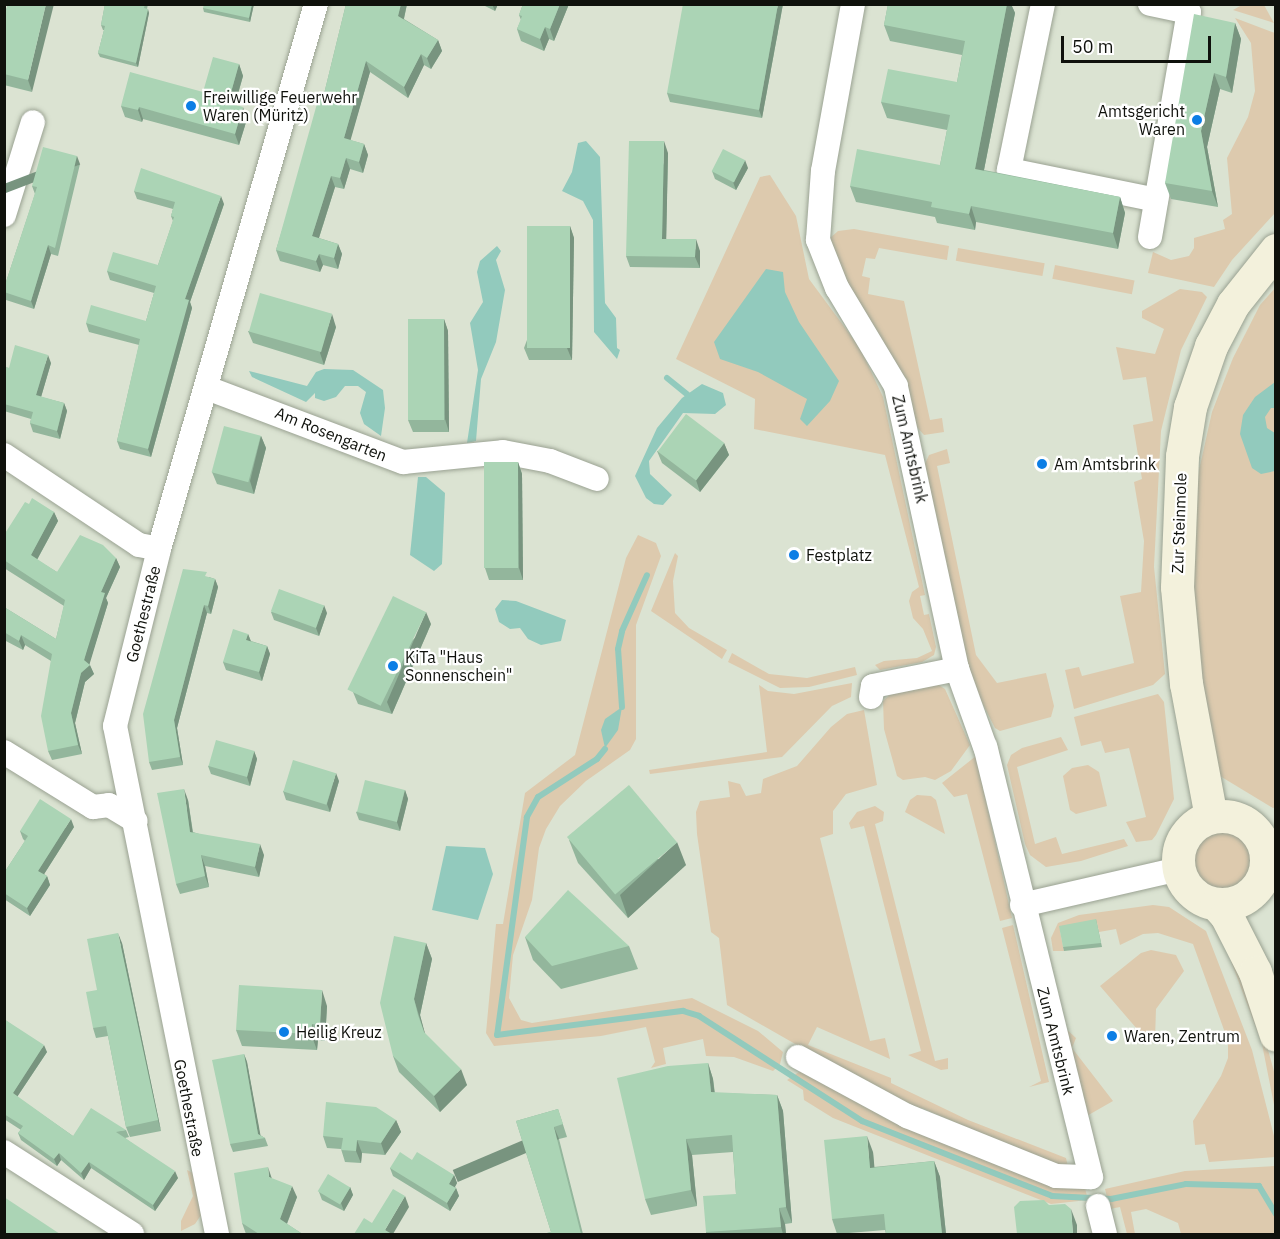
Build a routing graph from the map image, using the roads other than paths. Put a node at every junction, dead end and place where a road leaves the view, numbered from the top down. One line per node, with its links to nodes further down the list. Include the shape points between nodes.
1 (316, 4): 10 (street, Goethestraße)
2 (853, 4): 14 (street, Zum Amtsbrink, via 823,171 818,240 837,288 896,386)
3 (1043, 4): 6 (street, via 1009,170)
4 (1150, 4): 6 (street, via 1189,12)
5 (33, 122): 7 (street)
6 (1156, 200): 8 (street)
7 (4, 215)
8 (1150, 237)
9 (1275, 250): 17 (street, Zur Steinmole, via 1233,304 1211,346 1190,407 1182,456 1177,587 1186,684)
10 (207, 388): 12 (street, Am Rosengarten, via 402,462 503,452 550,461); 13 (street, Goethestraße)
11 (4, 455): 13 (street, via 139,545)
12 (597, 479)
13 (159, 549): 18 (street, Goethestraße, via 115,726)
14 (957, 669): 15 (street, via 873,686); 22 (street, Zum Amtsbrink, via 986,747)
15 (871, 697)
16 (4, 752): 18 (street, via 93,807 109,805)
17 (1211, 817): 19 (street, via 1185,836); 20 (street, via 1233,817 1260,836 1266,866)
18 (136, 821): 29 (street, Goethestraße, via 189,1108)
19 (1179, 869): 21 (street, via 1191,892); 22 (street)
20 (1250, 895): 21 (street); 23 (street, via 1247,907)
21 (1216, 904): 23 (street, via 1226,915)
22 (1022, 905): 25 (street, Zum Amtsbrink, via 1091,1178 1056,1176 907,1116)
23 (1255, 972): 24 (street)
24 (1275, 1035)
25 (798, 1057)
26 (4, 1152): 28 (street)
27 (1098, 1206): 30 (street)
28 (132, 1234)
29 (217, 1234)
30 (1105, 1234)

